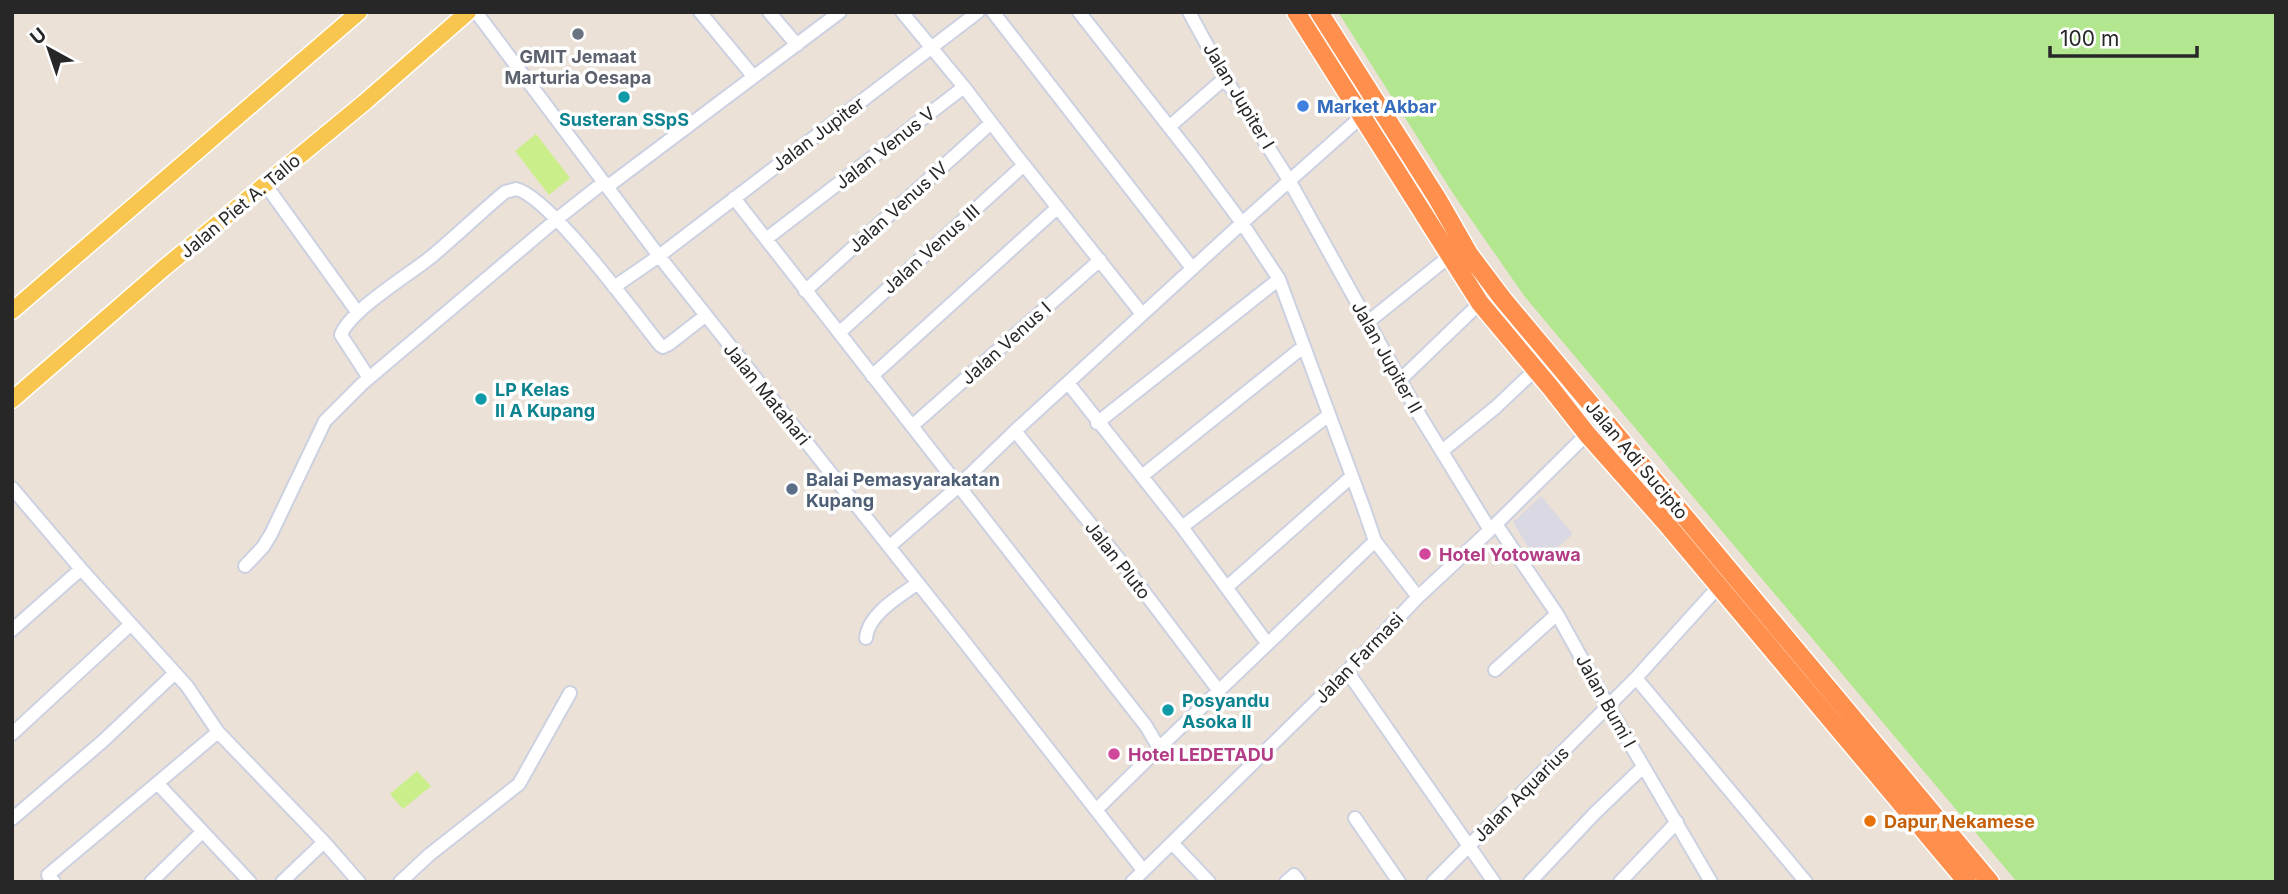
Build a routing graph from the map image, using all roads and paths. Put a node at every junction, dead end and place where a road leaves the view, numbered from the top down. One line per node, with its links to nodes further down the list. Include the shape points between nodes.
1 (359, 12): 41 (main road)
2 (468, 12): 26 (main road, Jalan Piet A. Tallo)
3 (476, 12): 27 (street, Jalan Matahari)
4 (700, 12): 16 (street)
5 (769, 12): 14 (street)
6 (902, 12): 15 (street)
7 (978, 12): 15 (street, Jalan Jupiter)
8 (993, 12): 36 (street)
9 (1079, 12): 21 (street)
10 (1189, 12): 17 (street, Jalan Jupiter I)
11 (1296, 12): 19 (highway, Jalan Adi Sucipto)
12 (1319, 12): 22 (highway, Jalan Adi Sucipto)
13 (836, 13): 14 (street)
14 (797, 45): 16 (street)
15 (932, 48): 18 (street); 28 (street, Jalan Jupiter)
16 (753, 76): 27 (street)
17 (1225, 78): 21 (street); 25 (street, Jalan Jupiter I)
18 (964, 87): 20 (street); 32 (street, Jalan Venus V)
19 (1361, 117): 24 (highway, Jalan Adi Sucipto); 25 (street)
20 (991, 123): 23 (street); 39 (street, Jalan Venus IV)
21 (1169, 127): 31 (street)
22 (1406, 153): 24 (highway); 90 (highway, Jalan Adi Sucipto, via 1502,298)
23 (1024, 165): 29 (street); 46 (street, Jalan Venus III)
24 (1393, 165): 33 (highway, Jalan Adi Sucipto)
25 (1289, 180): 31 (street); 45 (street, Jalan Jupiter II)
26 (265, 184): 42 (street); 53 (main road, Jalan Piet A. Tallo)
27 (605, 185): 30 (street); 34 (street, Jalan Matahari)
28 (734, 198): 32 (street); 34 (street, Jalan Jupiter)
29 (1057, 208): 35 (street); 49 (street)
30 (557, 219): 38 (street); 42 (street, via 522,190 505,192 428,260); 50 (street)
31 (1242, 223): 36 (street); 37 (street)
32 (766, 239): 39 (street)
33 (1451, 255): 40 (highway, Jalan Adi Sucipto); 45 (street)
34 (659, 256): 38 (street, Jalan Jupiter); 44 (street, Jalan Matahari)
35 (1100, 260): 43 (street); 56 (street, Jalan Venus I)
36 (1192, 268): 43 (street)
37 (1279, 279): 47 (street); 55 (street)
38 (614, 287): 44 (street, via 663,347)
39 (805, 291): 46 (street)
40 (1480, 303): 48 (highway, Jalan Adi Sucipto); 51 (street)
41 (12, 311)
42 (358, 313): 50 (street, via 341,335)
43 (1142, 314): 52 (street)
44 (705, 316): 67 (street, Jalan Matahari)
45 (1368, 322): 51 (street, Jalan Jupiter II)
46 (839, 333): 49 (street)
47 (1303, 347): 54 (street); 60 (street)
48 (1535, 370): 58 (highway, Jalan Adi Sucipto); 59 (street)
49 (872, 376): 56 (street)
50 (369, 378): 68 (street, via 325,421 271,534)
51 (1400, 380): 59 (street, Jalan Jupiter II)
52 (1068, 383): 55 (street); 57 (street)
53 (12, 400)
54 (1328, 415): 61 (street); 64 (street)
55 (1097, 423): 60 (street)
56 (912, 426): 62 (street)
57 (1015, 430): 62 (street); 83 (street, Jalan Pluto)
58 (1587, 434): 65 (street, Jalan Farmasi); 71 (highway, Jalan Adi Sucipto)
59 (1442, 451): 65 (street, Jalan Jupiter II)
60 (1142, 476): 64 (street)
61 (1351, 477): 66 (street); 72 (street)
62 (957, 487): 67 (street); 88 (street)
63 (12, 488): 69 (street)
64 (1182, 527): 72 (street)
65 (1493, 527): 73 (street, Jalan Farmasi); 74 (street, Jalan Bumi I)
66 (1375, 541): 73 (street); 78 (street)
67 (890, 546): 70 (street, Jalan Matahari)
68 (245, 566)
69 (81, 569): 75 (street); 76 (street)
70 (918, 583): 77 (street, via 879,615); 92 (street, Jalan Matahari)
71 (1719, 586): 82 (street, Jalan Aquarius); 90 (highway, Jalan Adi Sucipto)
72 (1227, 587): 78 (street)
73 (1418, 597): 80 (street, Jalan Farmasi)
74 (1557, 614): 79 (street); 85 (street, Jalan Bumi I)
75 (131, 624): 81 (street); 87 (street)
76 (12, 630)
77 (866, 638)
78 (1267, 643): 83 (street)
79 (1495, 670)
80 (1348, 671): 98 (street, Jalan Farmasi); 99 (street)
81 (175, 673): 86 (street); 94 (street)
82 (1636, 678): 85 (street, Jalan Aquarius); 117 (street)
83 (1219, 691): 88 (street)
84 (570, 692): 106 (street, via 519,784)
85 (1608, 706): 89 (street, Jalan Bumi I); 99 (street, Jalan Aquarius)
86 (218, 732): 91 (street); 97 (street)
87 (12, 734)
88 (1159, 748): 92 (street)
89 (1643, 767): 95 (street, Jalan Bumi I); 114 (street)
90 (1893, 779): 118 (highway, Jalan Adi Sucipto); 119 (highway, Jalan Adi Sucipto)
91 (158, 784): 96 (street); 101 (street)
92 (1096, 810): 100 (street, Jalan Matahari)
93 (1354, 818): 111 (street)
94 (12, 819)
95 (1677, 822): 115 (street); 116 (street, Jalan Bumi I)
96 (202, 832): 102 (street); 103 (street)
97 (324, 842): 104 (street); 105 (street)
98 (1173, 844): 100 (street, Jalan Farmasi); 108 (street)
99 (1470, 845): 112 (street, Jalan Aquarius); 113 (street)
100 (1143, 870): 107 (street, Jalan Farmasi)
101 (47, 879)
102 (151, 882)
103 (250, 882)
104 (282, 882)
105 (359, 882)
106 (400, 882)
107 (1132, 882)
108 (1209, 882)
109 (1286, 882): 110 (street, via 1294,875)
110 (1299, 882)
111 (1399, 882)
112 (1433, 882)
113 (1494, 882)
114 (1530, 882)
115 (1620, 882)
116 (1711, 882)
117 (1807, 882)
118 (1967, 882)
119 (1990, 882)

